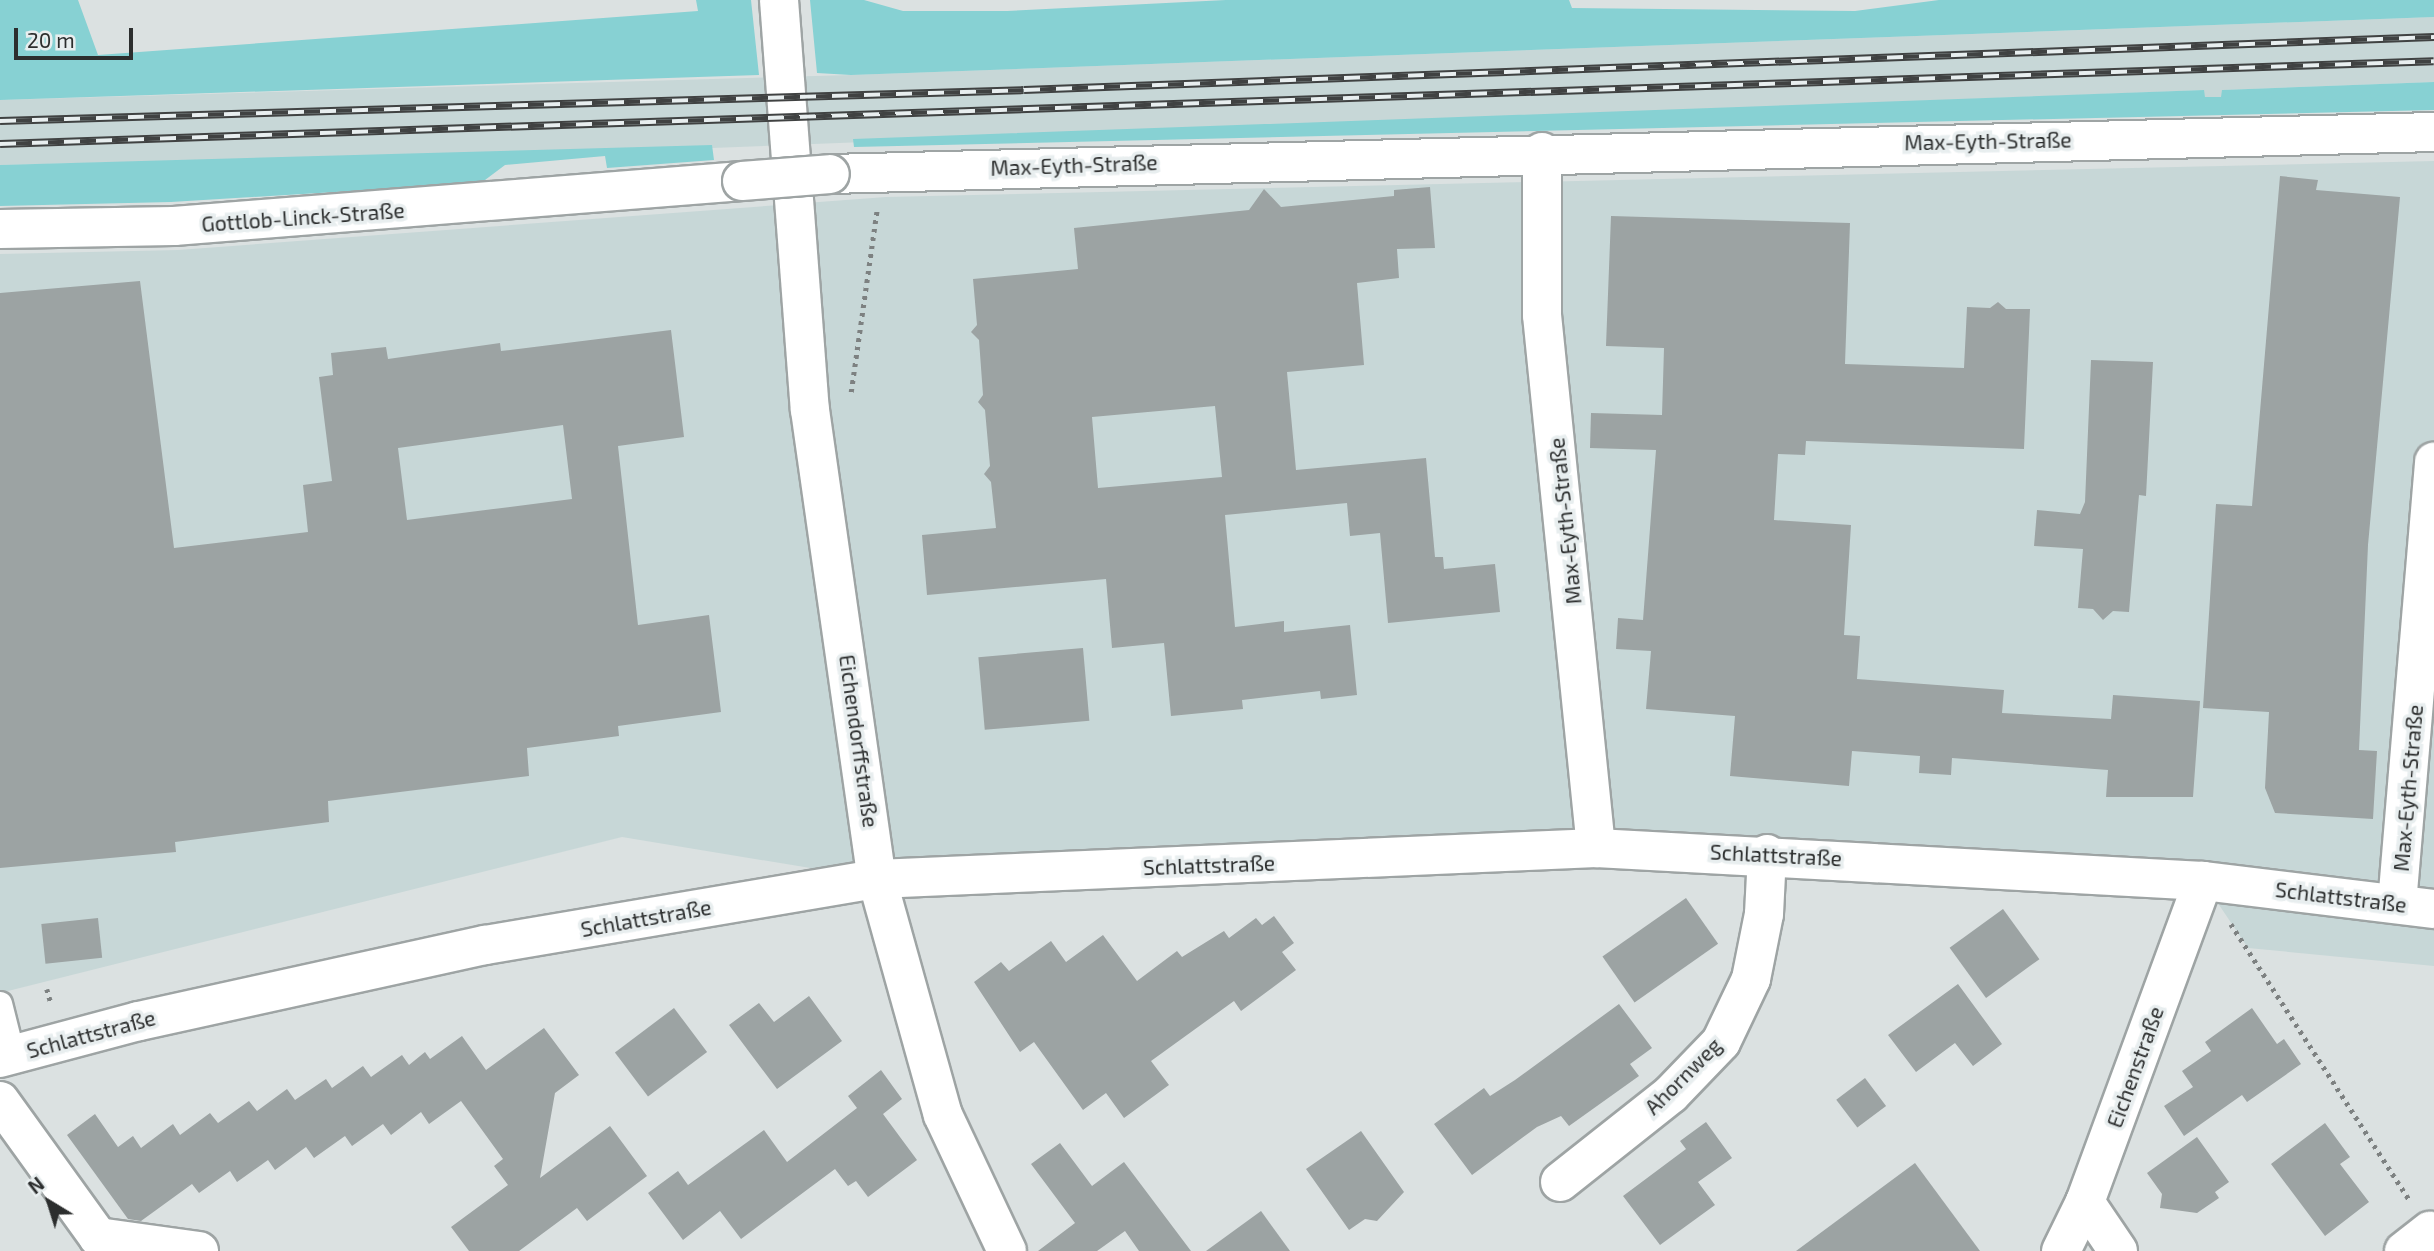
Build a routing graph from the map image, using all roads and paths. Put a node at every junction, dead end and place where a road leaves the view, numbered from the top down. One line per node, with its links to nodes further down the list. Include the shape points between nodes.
1 (779, 0): 11 (street, Eichendorffstraße, via 810,410)
2 (2434, 132): 3 (street, Max-Eyth-Straße)
3 (1542, 152): 4 (street, Max-Eyth-Straße); 9 (street, Max-Eyth-Straße, via 1542,315)
4 (883, 171): 5 (street, Max-Eyth-Straße, bridge); 7 (path)
5 (606, 191): 6 (street, Gottlob-Linck-Straße, via 174,226)
6 (0, 229)
7 (850, 398)
8 (2434, 463): 13 (street, Max-Eyth-Straße)
9 (1596, 848): 10 (street, Schlattstraße); 11 (street, Schlattstraße)
10 (1767, 854): 12 (street, Schlattstraße); 18 (street, Ahornweg, via 1765,914 1751,979 1721,1042 1671,1094)
11 (877, 879): 16 (street, Schlattstraße, via 485,945 153,1018); 23 (street, Eichendorffstraße, via 943,1115)
12 (2203, 881): 13 (street, Schlattstraße); 19 (street, Eichenstraße)
13 (2416, 906)
14 (2248, 948): 20 (path)
15 (0, 1003): 16 (lane)
16 (6, 1056)
17 (0, 1101): 21 (street)
18 (1560, 1182)
19 (2085, 1202): 24 (street, Eichenstraße); 25 (street)
20 (2417, 1241)
21 (89, 1244): 22 (street)
22 (199, 1251)
23 (1007, 1251)
24 (2061, 1251)
25 (2118, 1251)

